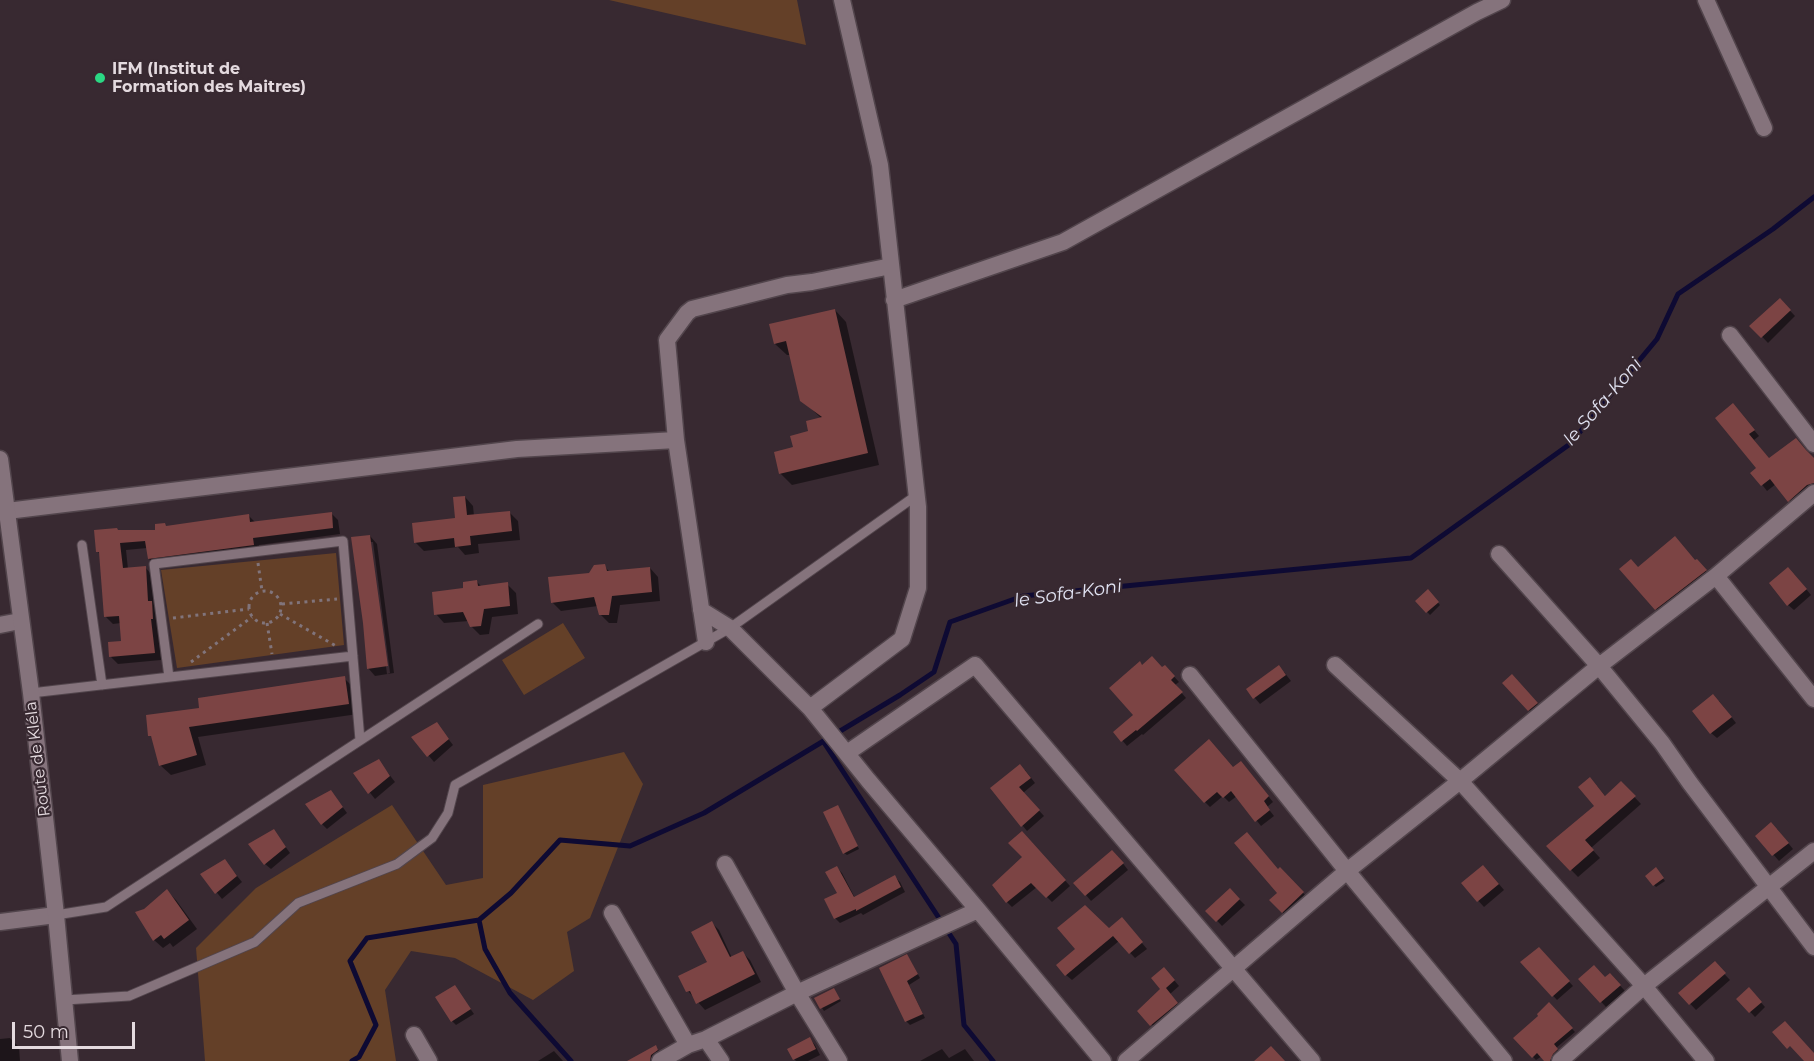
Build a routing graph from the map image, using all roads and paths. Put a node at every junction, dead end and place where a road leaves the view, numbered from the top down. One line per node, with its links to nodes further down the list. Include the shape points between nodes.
1 (843, 0): 6 (street, via 880,165)
2 (1502, 0): 4 (street)
3 (1706, 0): 5 (street)
4 (1478, 6): 7 (street, via 1063,242)
5 (1764, 128)
6 (891, 266): 7 (street); 9 (street, via 787,285 687,313 668,340)
7 (894, 300): 14 (street)
8 (1730, 335): 10 (street)
9 (675, 440): 15 (street, via 517,449); 24 (street)
10 (1814, 444)
11 (0, 459): 13 (street, Route de Kléla)
12 (1814, 493): 19 (street)
13 (2, 494): 15 (street, Route de Kléla)
14 (917, 495): 32 (lane); 43 (street, via 918,588 902,639)
15 (7, 511): 28 (street, Route de Kléla)
16 (82, 545): 40 (lane)
17 (257, 552): 20 (path); 21 (lane, via 343,542); 27 (lane, via 154,564)
18 (1499, 554): 37 (street)
19 (1716, 576): 37 (street); 42 (street)
20 (261, 591): 22 (path, via 277,595); 23 (path, via 252,597)
21 (348, 598): 22 (path); 34 (lane)
22 (282, 604): 25 (path)
23 (249, 609): 26 (path); 27 (path)
24 (702, 610): 32 (street); 33 (street)
25 (280, 614): 29 (path); 34 (path)
26 (252, 617): 29 (path); 39 (path)
27 (161, 619): 39 (lane)
28 (20, 621): 31 (street); 41 (street, Route de Kléla)
29 (267, 623): 35 (path)
30 (538, 624): 44 (lane)
31 (0, 625)
32 (730, 628): 33 (lane); 43 (street)
33 (706, 642): 59 (lane, via 455,785 448,813 432,838 397,864 298,903 255,942 129,996)
34 (353, 656): 35 (lane); 44 (lane)
35 (273, 665): 39 (lane)
36 (1335, 665): 46 (street)
37 (1599, 666): 46 (street); 50 (street, via 1662,743)
38 (1190, 675): 49 (street)
39 (169, 677): 40 (lane)
40 (102, 685): 41 (lane)
41 (31, 693): 53 (street, Route de Kléla)
42 (1814, 699)
43 (810, 708): 45 (street)
44 (360, 740): 53 (lane, via 106,907)
45 (847, 753): 51 (street); 56 (street, via 975,665)
46 (1460, 781): 49 (street); 57 (street)
47 (1814, 851): 50 (street)
48 (724, 864): 58 (street)
49 (1347, 871): 56 (street); 71 (street)
50 (1768, 886): 55 (street); 57 (street)
51 (978, 910): 58 (street); 68 (street)
52 (612, 913): 62 (street)
53 (56, 915): 54 (street); 59 (street, Route de Kléla)
54 (0, 922)
55 (1814, 947)
56 (1234, 968): 69 (street); 70 (street)
57 (1644, 986): 72 (street); 73 (street)
58 (796, 993): 61 (street); 67 (street)
59 (65, 1000): 63 (street, Route de Kléla)
60 (414, 1035): 64 (street)
61 (706, 1039): 62 (street); 66 (street)
62 (688, 1045): 65 (street)
63 (70, 1061)
64 (429, 1061)
65 (660, 1061)
66 (721, 1061)
67 (839, 1061)
68 (1103, 1061)
69 (1126, 1061)
70 (1312, 1061)
71 (1504, 1061)
72 (1560, 1061)
73 (1706, 1061)

